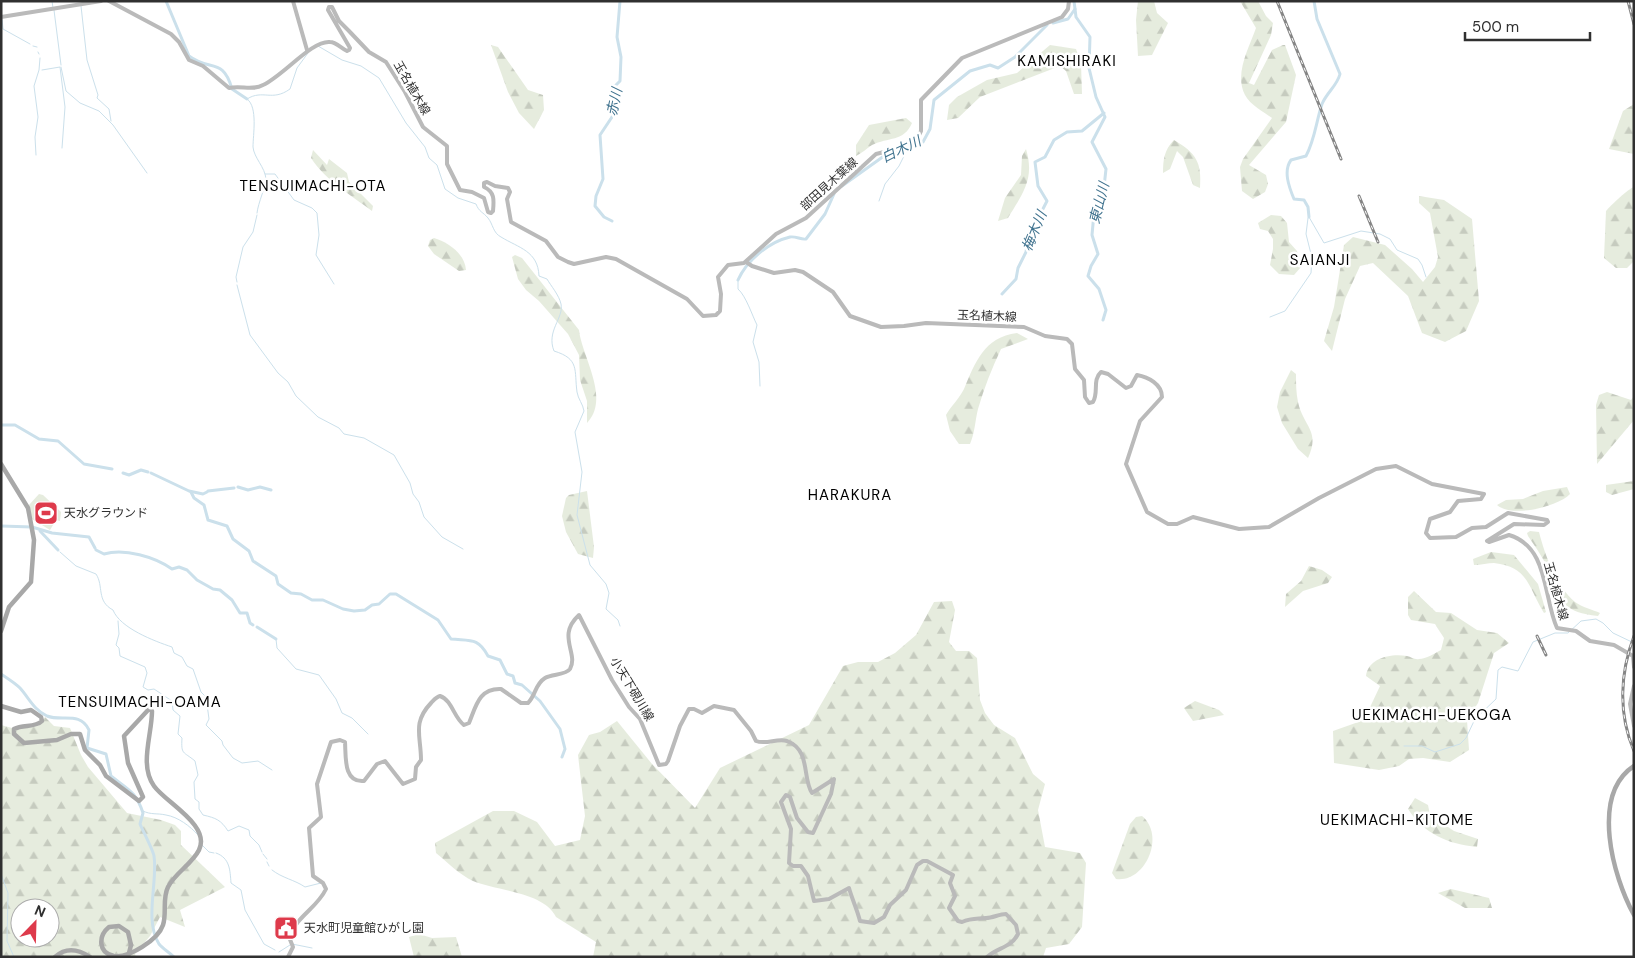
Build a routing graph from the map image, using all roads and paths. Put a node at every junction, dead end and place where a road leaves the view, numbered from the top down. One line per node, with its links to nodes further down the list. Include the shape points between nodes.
1 (101, 1): 5 (main road)
2 (109, 1): 6 (main road, via 171,34 189,60 202,66 226,88 264,85)
3 (293, 1): 6 (main road)
4 (1070, 1): 7 (main road, 部田見木葉線, via 1062,17 957,62 921,100 921,131 918,137 900,148 876,154 806,218 771,238)
5 (1, 17)
6 (308, 50): 7 (main road, 玉名植木線, via 328,42 347,51 350,49 328,10 332,7 349,32 369,52 386,62 423,127 447,146 447,164 460,190 482,197 491,213 493,195 484,183 508,188 511,222 546,241 558,257 568,262 616,258 688,299 701,314 708,316 720,311 719,275 728,265)
7 (748, 263): 10 (main road, 玉名植木線, via 774,273 803,272 833,292 850,316 881,327 926,323 1024,327 1045,336 1066,339 1072,344 1075,369 1084,380 1088,402 1093,402 1096,397 1096,380 1101,372 1126,388 1131,386 1136,375 1153,382 1161,390 1162,397 1140,421 1127,468 1147,512 1168,524 1178,524 1193,517 1239,529 1269,527 1376,469 1396,466 1432,484 1484,494 1482,499 1458,502 1450,512 1433,516 1426,530 1430,538 1456,537 1472,528 1486,527 1508,512 1546,520 1548,522 1544,525 1514,524 1487,541 1509,535 1528,544 1541,569 1557,628 1576,631 1590,641 1620,648 1633,656)
8 (1, 464): 9 (main road, via 28,508 34,545 31,582 9,607)
9 (1, 631)
10 (1634, 667)
11 (1634, 686): 13 (main road, via 1630,709)
12 (1, 706): 18 (main road, bridge, via 22,712 31,710 41,717 42,721 37,725 14,729 14,734 24,743 80,734 85,750 106,776 138,801 143,797 128,763 124,736 149,709 152,711 147,759 149,776 158,791 193,822 201,842 200,848 167,888 163,924 156,935 130,953 116,956 103,949 101,937 109,927 119,926 128,932 131,945)
13 (1634, 726)
14 (1634, 766): 15 (main road, via 1616,784 1609,834 1615,870)
15 (1634, 915)
16 (55, 957): 17 (main road, via 62,951 71,950)
17 (90, 957)
18 (128, 957)
19 (288, 957): 20 (main road, 小天下硯川線, via 293,947 289,937 299,919 326,889 324,883 313,876 309,828 321,817 316,784 331,742 345,742 344,759 354,780 364,781 377,764 386,761 402,784 416,778 416,767 421,760 418,729 421,715 436,697 446,698 464,725 469,723 484,693 501,689 525,704 545,678 569,670 570,626 580,615 612,680 629,708 640,719 659,765 668,761 689,709 702,713 716,706 734,710 761,744 786,741 798,748 812,793 834,779 813,834 797,818 790,797 786,795 782,802 791,825 789,863 806,871 814,901 829,899 849,888 860,921 874,924 906,890 917,865 927,861 953,875 950,883 955,896 949,908 958,921 1006,914 1016,925 1018,934 1014,940)
20 (987, 957)

